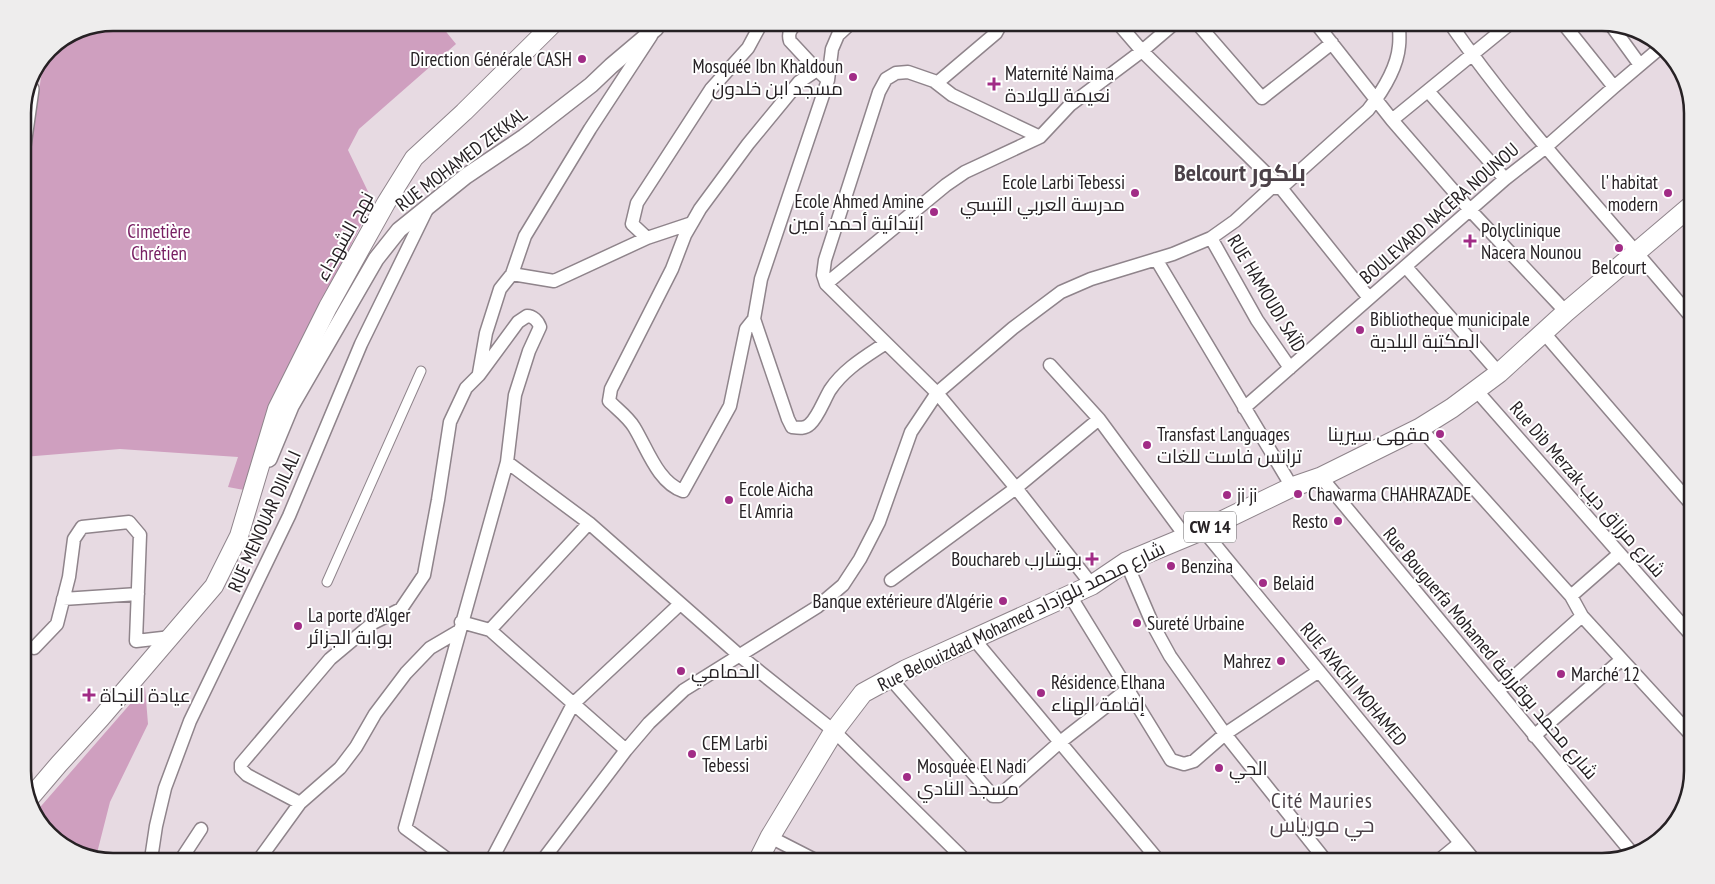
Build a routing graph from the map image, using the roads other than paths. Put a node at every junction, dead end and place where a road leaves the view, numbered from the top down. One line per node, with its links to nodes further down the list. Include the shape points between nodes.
1 (546, 31): 65 (main road, نهج الشهداء, via 414,158 328,307 277,410)
2 (650, 31): 33 (street, RUE MOHAMED ZEKKAL, via 591,85 524,138 466,176)
3 (653, 31): 42 (street, via 525,236)
4 (757, 31): 37 (street, via 748,48 712,89 638,203 632,224)
5 (790, 31): 22 (street, via 790,41)
6 (843, 31): 23 (street, via 832,49)
7 (997, 31): 24 (street)
8 (1125, 31): 18 (street)
9 (1165, 31): 18 (street)
10 (1204, 31): 17 (street, via 1262,98)
11 (1323, 31): 17 (street)
12 (1399, 31): 27 (street, via 1399,47 1391,73)
13 (1455, 31): 20 (street)
14 (1501, 31): 20 (street)
15 (1569, 31): 25 (street)
16 (1617, 33): 21 (street)
17 (1332, 42): 27 (street)
18 (1142, 51): 29 (street, via 1070,105); 32 (street)
19 (1656, 52): 21 (street, BOULEVARD NACERA NOUNOU)
20 (1471, 55): 26 (street); 30 (street)
21 (1640, 65): 25 (street, BOULEVARD NACERA NOUNOU)
22 (817, 70): 23 (street); 36 (street, via 799,82 748,144)
23 (828, 80): 47 (street, via 761,280)
24 (937, 83): 29 (street, via 952,95); 43 (street, via 908,72 896,73 886,79 825,260 823,275)
25 (1614, 87): 30 (street, BOULEVARD NACERA NOUNOU)
26 (1428, 91): 28 (street); 31 (street)
27 (1376, 100): 28 (street); 32 (street)
28 (1392, 120): 34 (street)
29 (1040, 137): 43 (street, via 965,172 946,185)
30 (1546, 147): 31 (street, BOULEVARD NACERA NOUNOU); 39 (street)
31 (1505, 179): 34 (street, BOULEVARD NACERA NOUNOU)
32 (1281, 188): 38 (street, via 1271,188); 44 (street)
33 (430, 205): 65 (street, RUE MOHAMED ZEKKAL, via 399,230 376,259 291,406); 104 (street, RUE MENOUAR DJILALI, via 361,344 289,516 190,722 164,788)
34 (1470, 210): 41 (street, BOULEVARD NACERA NOUNOU); 46 (street)
35 (1684, 212): 39 (main road, Rue Belouizdad Mohamed شارع محمد بلوزداد / CW 14)
36 (692, 224): 37 (street); 47 (street, via 611,389 609,402 633,425 649,455 675,488 683,491 730,406 746,329)
37 (647, 238): 42 (street, via 554,281)
38 (1212, 238): 40 (street); 51 (street, RUE HAMOUDI SAÏD, via 1257,320)
39 (1637, 251): 45 (street); 46 (main road, Rue Belouizdad Mohamed شارع محمد بلوزداد / CW 14)
40 (1156, 259): 56 (street, via 1061,292); 57 (street)
41 (1406, 267): 44 (street, BOULEVARD NACERA NOUNOU); 53 (street)
42 (512, 274): 54 (street, via 500,289 486,332)
43 (826, 284): 49 (street)
44 (1369, 298): 51 (street, BOULEVARD NACERA NOUNOU)
45 (1684, 308)
46 (1566, 312): 48 (main road, Rue Belouizdad Mohamed شارع محمد بلوزداد / CW 14)
47 (754, 319): 49 (street, via 788,419 792,427 802,429 810,424 842,375)
48 (1544, 333): 53 (main road, Rue Belouizdad Mohamed شارع محمد بلوزداد / CW 14); 64 (street)
49 (886, 344): 56 (street)
50 (1050, 365): 58 (street, RUE AYACHI MOHAMED)
51 (1290, 368): 57 (street, BOULEVARD NACERA NOUNOU)
52 (421, 371): 71 (street)
53 (1499, 373): 55 (main road, Rue Belouizdad Mohamed شارع محمد بلوزداد / CW 14)
54 (479, 375): 60 (street, via 518,322 530,316 538,323 540,327 515,395); 99 (street, via 466,388 450,422 424,575 401,609 373,623 330,659 242,764 241,769 247,775)
55 (1476, 390): 59 (main road, Rue Belouizdad Mohamed شارع محمد بلوزداد / CW 14); 68 (street, Rue Dib Merzak شارع مرزاق ديب)
56 (937, 393): 63 (street); 85 (street, via 911,432 879,522 843,585 817,607)
57 (1244, 408): 62 (street)
58 (1099, 420): 63 (street); 67 (street, RUE AYACHI MOHAMED)
59 (1420, 428): 61 (main road, Rue Belouizdad Mohamed شارع محمد بلوزداد / CW 14); 75 (street)
60 (507, 462): 66 (street); 79 (street)
61 (1321, 477): 62 (main road, Rue Belouizdad Mohamed شارع محمد بلوزداد / CW 14); 90 (street, Rue Bouguerfa Mohamed شارع محمد بوقررفة)
62 (1292, 487): 67 (main road, Rue Belouizdad Mohamed شارع محمد بلوزداد / CW 14)
63 (1016, 488): 70 (street); 72 (street)
64 (1684, 496)
65 (244, 518): 82 (main road, نهج الشهداء, via 239,536 214,586)
66 (589, 523): 77 (street); 81 (street)
67 (1194, 534): 69 (main road, Rue Belouizdad Mohamed شارع محمد بلوزداد / CW 14); 87 (street, RUE AYACHI MOHAMED)
68 (1619, 554): 75 (street); 80 (street, Rue Dib Merzak شارع مرزاق ديب)
69 (1126, 562): 72 (main road, Rue Belouizdad Mohamed شارع محمد بلوزداد / CW 14); 94 (street, via 1170,656)
70 (891, 580)
71 (327, 582)
72 (1092, 585): 74 (main road, Rue Belouizdad Mohamed شارع محمد بلوزداد / CW 14)
73 (138, 594): 76 (street); 76 (street, via 140,535 129,522 82,527 74,538); 82 (street, via 136,641)
74 (1069, 594): 83 (main road, Rue Belouizdad Mohamed شارع محمد بلوزداد / CW 14); 89 (street)
75 (1571, 596): 78 (street)
76 (63, 599): 84 (street, via 57,624)
77 (680, 604): 85 (street); 91 (street)
78 (1582, 616): 86 (street); 90 (street)
79 (460, 626): 81 (street); 99 (street, via 430,648 406,673 340,768); 107 (street, via 405,828)
80 (1684, 627)
81 (490, 630): 91 (street)
82 (171, 637): 98 (main road, نهج الشهداء)
83 (973, 638): 88 (main road, Rue Belouizdad Mohamed شارع محمد بلوزداد / CW 14); 96 (street)
84 (34, 648)
85 (740, 656): 93 (street); 97 (street, via 684,690)
86 (1622, 660): 92 (street); 95 (street)
87 (1319, 671): 94 (street); 102 (street, RUE AYACHI MOHAMED)
88 (890, 678): 93 (main road, Rue Belouizdad Mohamed شارع محمد بلوزداد / CW 14, via 863,693); 96 (street, via 993,796 999,796)
89 (1128, 689): 94 (street, via 1171,760 1176,763 1194,761); 96 (street)
90 (1498, 691): 95 (street, Rue Bouguerfa Mohamed شارع محمد بوقررفة)
91 (573, 704): 97 (street); 108 (street)
92 (1684, 727)
93 (834, 731): 101 (main road, Rue Belouizdad Mohamed شارع محمد بلوزداد / CW 14); 112 (street)
94 (1225, 734): 114 (street)
95 (1534, 736): 103 (street, Rue Bouguerfa Mohamed شارع محمد بوقررفة)
96 (1059, 743): 113 (street)
97 (626, 750): 109 (street)
98 (35, 793)
99 (300, 803): 106 (street)
100 (201, 829): 105 (street)
101 (770, 837): 110 (main road, Rue Belouizdad Mohamed شارع محمد بلوزداد / CW 14); 111 (street)
102 (1460, 842): 115 (street); 116 (street, RUE AYACHI MOHAMED)
103 (1627, 848)
104 (151, 853)
105 (186, 853)
106 (264, 853)
107 (438, 853)
108 (496, 853)
109 (549, 853)
110 (762, 853)
111 (800, 853)
112 (957, 853)
113 (1151, 853)
114 (1319, 853)
115 (1448, 853)
116 (1468, 853)

